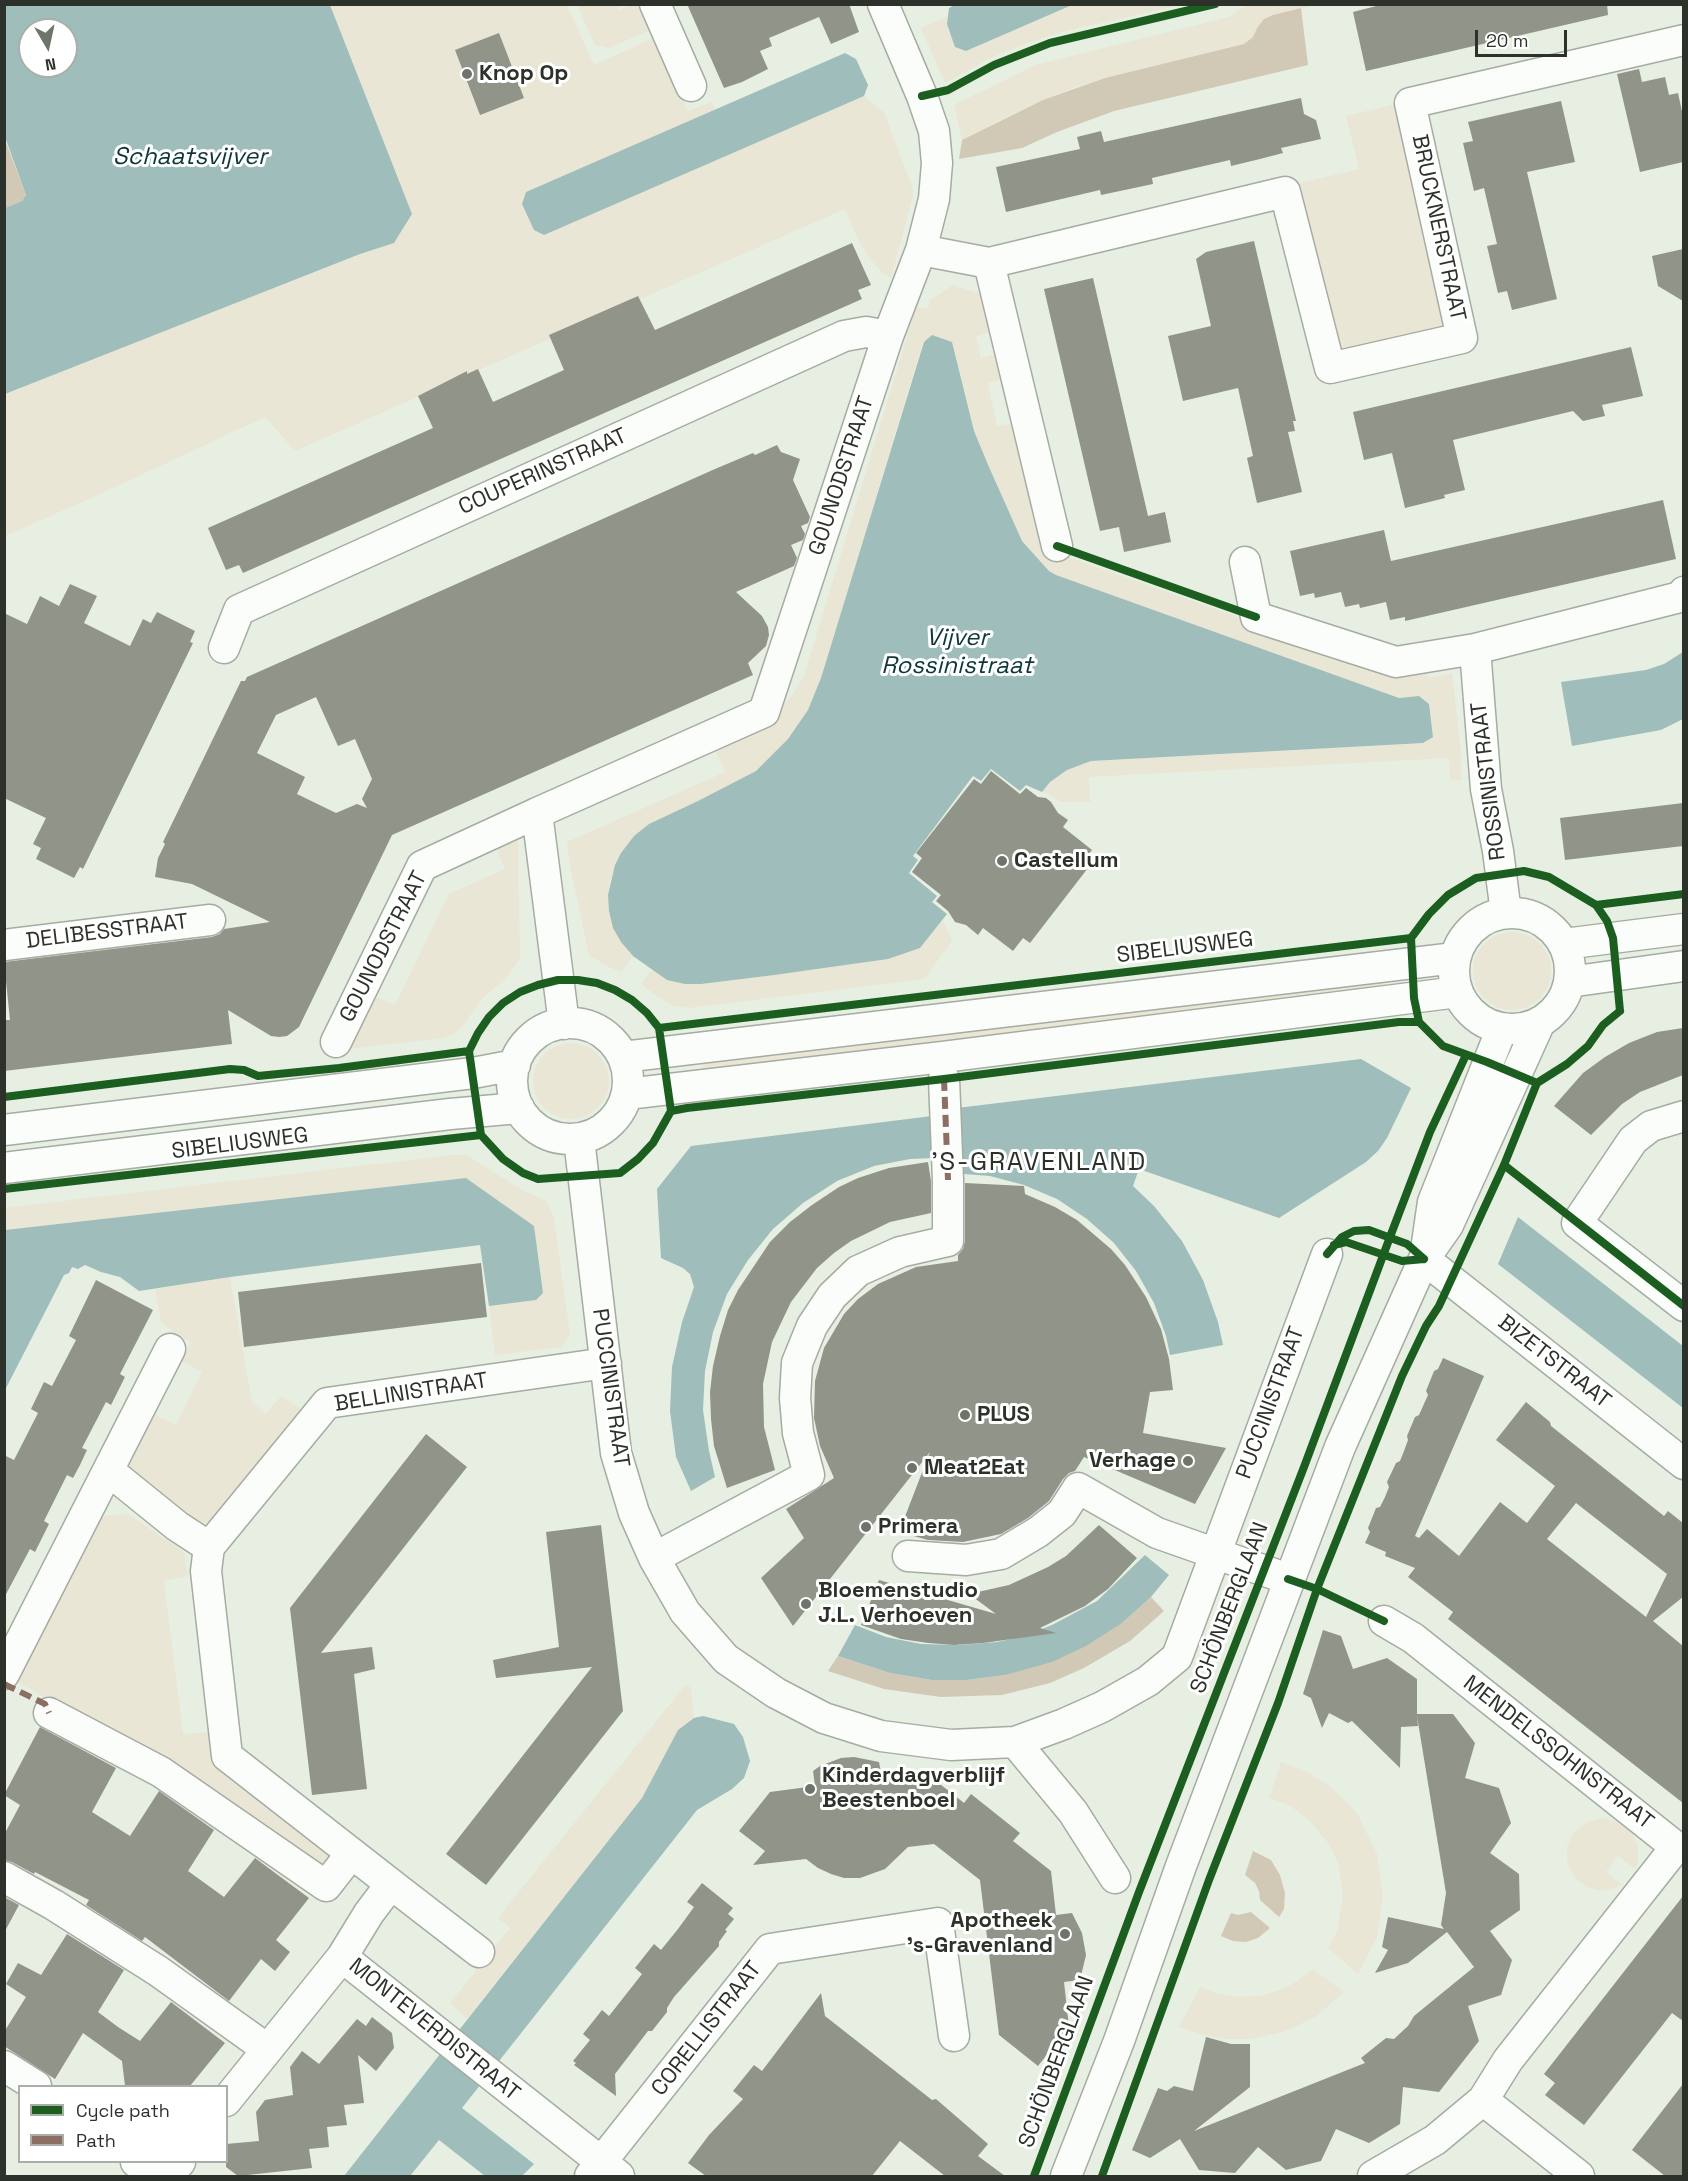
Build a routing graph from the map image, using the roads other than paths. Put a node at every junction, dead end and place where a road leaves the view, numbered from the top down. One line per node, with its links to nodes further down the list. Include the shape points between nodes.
1 (655, 4): 4 (street)
2 (883, 4): 5 (street, GOUNODSTRAAT, via 934,131 934,199)
3 (1683, 40): 6 (street, BRUCKNERSTRAAT, via 1410,103 1462,338 1330,368 1285,192)
4 (691, 86)
5 (921, 250): 6 (street, BRUCKNERSTRAAT); 7 (street, GOUNODSTRAAT)
6 (989, 263): 8 (street)
7 (888, 336): 11 (street, COUPERINSTRAAT, via 866,332 844,336 239,610); 13 (street, GOUNODSTRAAT, via 764,711)
8 (1057, 546)
9 (1245, 562): 12 (street, via 1256,616 1396,662)
10 (1683, 592): 12 (street, via 1680,597)
11 (224, 648)
12 (1475, 649): 14 (street, ROSSINISTRAAT, via 1486,789)
13 (537, 813): 24 (street); 26 (street, GOUNODSTRAAT, via 422,866)
14 (1506, 913): 17 (street, via 1534,917 1552,929); 19 (street, via 1479,923 1465,937)
15 (210, 920): 18 (street, DELIBESSTRAAT)
16 (1683, 929): 17 (street)
17 (1564, 944): 21 (street)
18 (4, 945)
19 (1455, 958): 22 (street); 27 (street, SIBELIUSWEG)
20 (1683, 966): 21 (street)
21 (1569, 982): 23 (street, via 1560,1004)
22 (1458, 992): 25 (street, via 1478,1018); 30 (street)
23 (1540, 1022): 25 (street); 37 (street, SCHÖNBERGLAAN, via 1448,1225)
24 (564, 1024): 27 (street, via 598,1030); 28 (street, via 535,1035)
25 (1502, 1028): 37 (street, SCHÖNBERGLAAN, via 1433,1202)
26 (336, 1042)
27 (623, 1057): 30 (street)
28 (515, 1065): 31 (street, via 513,1087); 33 (street, SIBELIUSWEG)
29 (944, 1079): 46 (street, via 948,1241 900,1252 858,1271 832,1296 812,1326 797,1363 795,1398 798,1434 809,1475)
30 (627, 1094): 34 (street, via 609,1124)
31 (519, 1108): 34 (street, via 544,1133); 35 (street, SIBELIUSWEG)
32 (1683, 1116): 38 (street, via 1651,1126 1633,1140 1577,1223)
33 (4, 1130)
34 (579, 1139): 40 (street, PUCCINISTRAAT)
35 (4, 1168)
36 (1327, 1254): 44 (street, PUCCINISTRAAT)
37 (1424, 1259): 41 (street, BIZETSTRAAT); 47 (street, SCHÖNBERGLAAN, via 1340,1447)
38 (1683, 1306)
39 (170, 1348): 42 (street)
40 (606, 1363): 43 (street, BELLINISTRAAT, via 327,1403); 46 (street, PUCCINISTRAAT, via 616,1453 634,1513)
41 (1683, 1464)
42 (109, 1471): 43 (street, via 177,1526); 49 (street)
43 (209, 1546): 52 (street, via 206,1571 227,1756)
44 (1216, 1552): 45 (street, via 1157,1533 1078,1488 1062,1514 1001,1554 966,1560); 47 (street); 51 (street, PUCCINISTRAAT, via 1177,1657 1148,1681 1102,1707)
45 (908, 1556)
46 (654, 1558): 51 (street, PUCCINISTRAAT, via 685,1612 726,1659 776,1693 824,1718 881,1736 951,1745)
47 (1288, 1579): 69 (street, SCHÖNBERGLAAN)
48 (1384, 1621): 63 (street, MENDELSSOHNSTRAAT, via 1413,1638 1676,1847 1508,2060)
49 (4, 1674)
50 (50, 1713): 52 (street, via 161,1772 326,1887)
51 (1015, 1742): 54 (street, via 1073,1812)
52 (351, 1854): 55 (street)
53 (4, 1877): 59 (street, via 158,1971)
54 (1114, 1878)
55 (391, 1884): 56 (street); 57 (street)
56 (479, 1952)
57 (342, 1957): 59 (street, MONTEVERDISTRAAT); 66 (street, MONTEVERDISTRAAT)
58 (954, 2036): 66 (street, CORELLISTRAAT, via 938,1923 770,1949)
59 (267, 2049): 62 (street, MONTEVERDISTRAAT)
60 (4, 2066): 61 (street)
61 (34, 2085)
62 (228, 2098)
63 (1483, 2100): 70 (street, MENDELSSOHNSTRAAT, via 1435,2140); 71 (street)
64 (137, 2163): 67 (street)
65 (179, 2163): 68 (street)
66 (604, 2172)
67 (155, 2176)
68 (168, 2176)
69 (1066, 2176)
70 (1372, 2176)
71 (1580, 2176)

